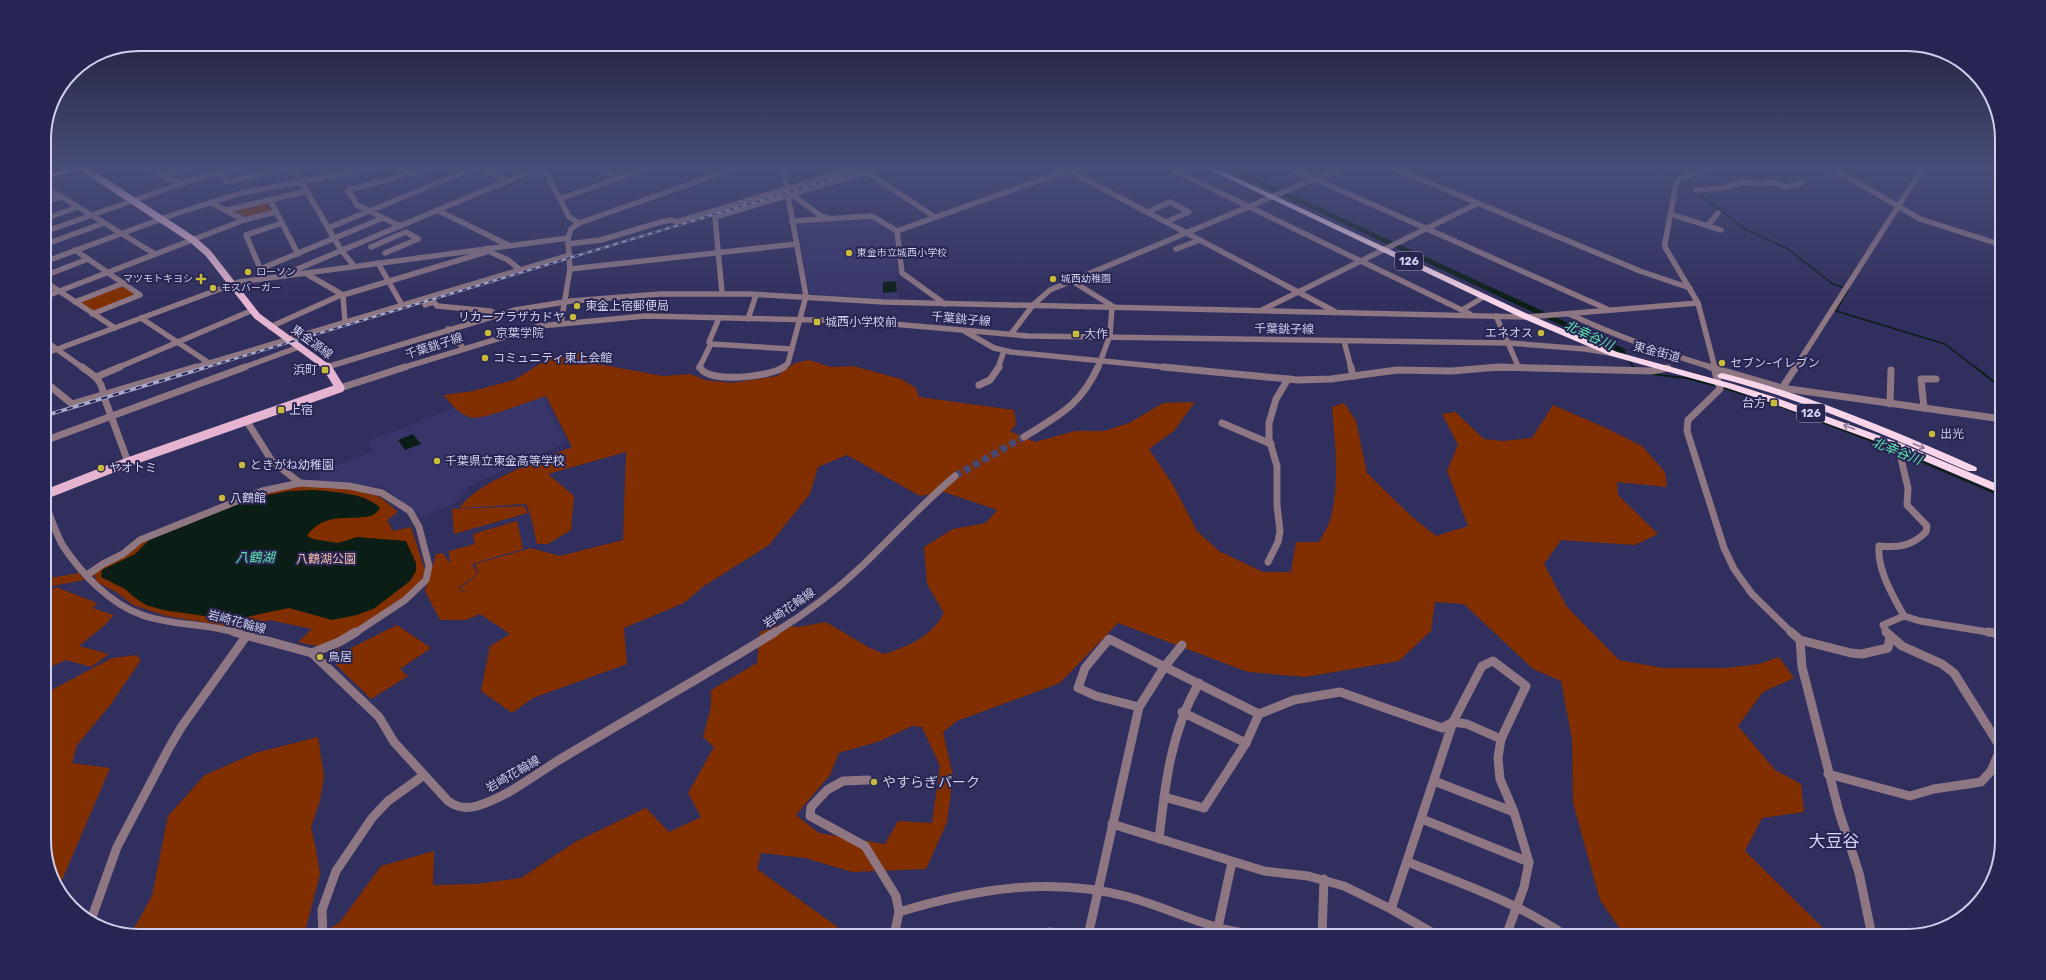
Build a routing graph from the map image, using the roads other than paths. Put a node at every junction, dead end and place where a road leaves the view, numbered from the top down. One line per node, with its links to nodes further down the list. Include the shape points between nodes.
1 (65, 212): 34 (street)
2 (85, 212): 33 (street)
3 (103, 212): 33 (street)
4 (151, 212): 38 (main road, 東金源線)
5 (183, 212): 38 (street)
6 (230, 212): 39 (street)
7 (276, 212): 39 (street); 43 (street)
8 (319, 212): 47 (street)
9 (367, 212): 47 (street)
10 (370, 212): 36 (street)
11 (433, 212): 46 (street)
12 (441, 212): 62 (street)
13 (567, 212): 44 (street, via 569,217)
14 (611, 212): 44 (street)
15 (710, 212): 60 (street, via 677,222 661,222 601,240)
16 (733, 212): 71 (street, via 715,217)
17 (791, 212): 40 (street)
18 (815, 212): 37 (street)
19 (928, 212): 35 (street)
20 (951, 212): 35 (street)
21 (1148, 212): 41 (street)
22 (1188, 212): 41 (street)
23 (1238, 212): 52 (street)
24 (1259, 212): 78 (street)
25 (1309, 212): 64 (highway, 東金街道 / 126)
26 (1389, 212): 48 (street)
27 (1460, 212): 48 (street)
28 (1499, 212): 94 (street, via 1640,271)
29 (1895, 212): 164 (street)
30 (1908, 212): 59 (street, via 1920,219)
31 (1718, 213): 45 (street)
32 (1670, 214): 45 (street); 94 (street, via 1665,247)
33 (91, 216): 42 (street); 49 (street)
34 (51, 217)
35 (936, 217): 51 (street)
36 (383, 218): 46 (street); 55 (street)
37 (829, 218): 40 (street); 51 (street, via 872,216)
38 (162, 219): 53 (street); 56 (main road, 東金源線)
39 (244, 220): 56 (street)
40 (792, 221): 61 (street)
41 (1166, 222): 52 (street)
42 (104, 223): 53 (street); 58 (street)
43 (282, 223): 73 (street); 81 (street, via 246,235)
44 (579, 223): 54 (street, via 571,229)
45 (1708, 225): 50 (street)
46 (400, 226): 68 (street)
47 (328, 228): 55 (street)
48 (1426, 228): 64 (street); 114 (street)
49 (51, 230)
50 (1721, 230)
51 (897, 231): 106 (street, via 902,273)
52 (1187, 233): 57 (street); 90 (street)
53 (121, 234): 67 (street); 72 (street)
54 (568, 238): 60 (street); 62 (street)
55 (335, 239): 68 (street); 73 (street)
56 (193, 240): 72 (street); 92 (main road, 東金源線, via 208,253)
57 (1200, 240): 66 (street); 96 (street)
58 (51, 242)
59 (1995, 243)
60 (568, 244): 74 (street)
61 (797, 244): 71 (street); 101 (street)
62 (508, 245): 65 (street)
63 (371, 247): 70 (street, via 406,232 418,239)
64 (1386, 248): 78 (street); 121 (highway, 東金街道 / 126); 122 (highway, 東金街道 / 126)
65 (488, 249): 77 (street); 82 (street); 89 (street)
66 (1176, 249)
67 (75, 250): 75 (street); 76 (street)
68 (342, 250): 80 (street); 87 (street)
69 (378, 250): 70 (street)
70 (385, 253): 77 (street)
71 (718, 253): 83 (street); 97 (street)
72 (155, 254): 84 (street)
73 (298, 254): 81 (street)
74 (570, 255): 82 (street); 83 (street)
75 (51, 259)
76 (88, 259): 84 (street); 85 (street)
77 (398, 260): 79 (street)
78 (1361, 260): 96 (street); 113 (street)
79 (378, 263): 80 (street); 89 (street)
80 (354, 266): 86 (street)
81 (260, 269): 88 (street)
82 (519, 269): 107 (street)
83 (570, 269): 104 (street)
84 (108, 272): 91 (street); 95 (street)
85 (51, 273)
86 (305, 273): 87 (street); 99 (street)
87 (280, 276): 88 (street)
88 (265, 279): 92 (street)
89 (389, 281): 99 (street); 107 (street)
90 (1072, 281): 109 (street, via 1050,290); 110 (street)
91 (124, 283): 103 (street); 116 (street, via 140,295)
92 (234, 284): 111 (main road, 東金源線); 123 (street)
93 (51, 286): 95 (street)
94 (1690, 288): 105 (street)
95 (59, 291): 98 (street); 103 (street)
96 (1298, 291): 112 (street); 115 (street)
97 (722, 293): 100 (street); 104 (street, via 629,295)
98 (51, 294)
99 (342, 295): 127 (street); 129 (street)
100 (756, 295): 101 (street); 125 (street)
101 (806, 296): 106 (street); 126 (street)
102 (1482, 298): 113 (street)
103 (75, 302): 116 (street)
104 (566, 302): 118 (street); 128 (street)
105 (1698, 303): 114 (street); 156 (street)
106 (945, 304): 109 (street)
107 (402, 305): 127 (street)
108 (425, 305): 118 (street, via 434,302 436,306 490,311)
109 (1033, 305): 110 (street); 133 (street)
110 (1114, 308): 112 (street); 134 (street)
111 (253, 310): 129 (main road, 東金源線); 138 (street)
112 (1262, 310): 115 (street)
113 (1462, 310): 119 (street)
114 (1609, 310): 117 (street)
115 (1336, 312): 119 (street)
116 (92, 314): 130 (street)
117 (1567, 314): 122 (street); 156 (street, via 1615,335 1691,362)
118 (498, 315): 131 (street)
119 (1472, 315): 120 (street)
120 (1496, 316): 121 (street); 141 (street)
121 (1527, 316): 122 (street); 137 (highway, 東金街道 / 126)
122 (1537, 316): 137 (highway, 東金街道 / 126)
123 (142, 318): 130 (street); 138 (street)
124 (719, 318): 125 (street, 千葉銚子線); 128 (street, 千葉銚子線, via 645,316); 140 (street, via 709,342)
125 (748, 319): 126 (street, 千葉銚子線)
126 (800, 319): 132 (street, 千葉銚子線, via 875,322); 146 (street)
127 (345, 322): 135 (street)
128 (561, 323): 143 (street, 千葉銚子線)
129 (270, 327): 135 (main road, 東金源線)
130 (115, 328): 145 (street)
131 (448, 329): 143 (street); 152 (street)
132 (964, 331): 133 (street, 千葉銚子線); 147 (street, via 982,343)
133 (1011, 334): 134 (street, 千葉銚子線)
134 (1110, 337): 136 (street, 千葉銚子線); 150 (street)
135 (288, 340): 142 (main road, 東金源線); 151 (street)
136 (1344, 341): 141 (street, 千葉銚子線); 157 (street)
137 (1587, 341): 144 (street); 149 (highway, 東金街道 / 126); 156 (highway, 東金街道 / 126, via 1627,354)
138 (177, 342): 151 (street); 158 (street)
139 (51, 344): 145 (street)
140 (711, 344): 146 (street); 146 (street, via 699,368 703,373 718,376 748,377 782,369 788,363)
141 (1509, 344): 144 (street, 千葉銚子線); 153 (street)
142 (299, 347): 152 (main road, 東金源線); 169 (street)
143 (463, 348): 163 (street, 千葉銚子線)
144 (1574, 348): 149 (street, 千葉銚子線)
145 (58, 349): 148 (street); 158 (street)
146 (792, 349)
147 (1004, 351): 150 (street); 161 (street, via 994,378)
148 (51, 352)
149 (1614, 354): 154 (highway, 東金街道 / 126)
150 (1100, 361): 159 (street); 173 (street, via 1091,383 1076,402)
151 (209, 363): 165 (street)
152 (327, 367): 163 (main road, 東金源線)
153 (1519, 368): 154 (street, via 1652,371); 157 (street, via 1397,370)
154 (1668, 368): 156 (highway, 東金街道 / 126)
155 (1891, 370): 167 (street)
156 (1717, 375): 164 (street); 166 (highway, 東金街道 / 126); 175 (highway, 東金街道 / 126, one-way to 156, via 1770,399); 190 (street, via 1720,389 1696,410 1686,425 1721,540 1734,569 1752,594)
157 (1353, 376): 159 (street, via 1314,380)
158 (96, 377): 165 (street, via 103,387)
159 (1288, 379): 176 (street, via 1278,392 1274,403 1270,426)
160 (1936, 379): 168 (street, via 1921,379)
161 (979, 385)
162 (51, 387): 165 (street, via 72,404)
163 (340, 388): 171 (main road)
164 (1782, 388): 166 (street)
165 (103, 395): 169 (street)
166 (1803, 396): 167 (street); 175 (highway, 東金街道 / 126)
167 (1890, 404): 168 (street)
168 (1924, 408): 170 (street)
169 (111, 417): 174 (street); 177 (street)
170 (1995, 418)
171 (246, 420): 177 (main road); 180 (street, via 272,461)
172 (1222, 423): 176 (street)
173 (1024, 437)
174 (51, 438)
175 (1901, 443): 179 (highway, 東金街道 / 126, one-way to 179); 181 (highway, 東金街道 / 126); 186 (street, via 1907,482 1907,504 1927,526 1926,532 1911,545 1879,546 1878,550 1892,595)
176 (1271, 444): 184 (street, via 1277,467 1276,501 1280,532 1279,540)
177 (128, 462): 182 (main road)
178 (955, 476): 204 (street, 岩崎花輪線, via 930,497 862,566 798,618 696,681 562,758 511,792 476,806 454,805)
179 (1995, 479)
180 (300, 483): 185 (street, via 251,494 172,526 140,540 123,554); 192 (street, via 365,489 382,493 403,504 420,527 429,566 426,580 405,600 339,642)
181 (1995, 487)
182 (51, 493)
183 (51, 513): 185 (street, 岩崎花輪線, via 62,545)
184 (1268, 562)
185 (87, 575): 188 (street, 岩崎花輪線, via 97,588 141,615 218,627)
186 (1904, 616): 187 (street); 189 (street, via 1883,626)
187 (1995, 633)
188 (247, 635): 192 (street, 岩崎花輪線, via 271,644); 220 (street, via 205,692 169,748 118,847)
189 (1890, 636): 190 (street, via 1888,648 1862,654); 200 (street, via 1907,649 1949,669 1960,680)
190 (1800, 640): 203 (street, via 1802,667)
191 (1182, 645): 193 (street)
192 (312, 653): 204 (street, 岩崎花輪線, via 379,717 394,742)
193 (1164, 666): 194 (street); 195 (street); 195 (street, via 1109,640 1084,670 1078,688)
194 (1199, 683): 196 (street); 197 (street)
195 (1139, 708): 210 (street)
196 (1182, 712): 201 (street); 207 (street)
197 (1259, 714): 198 (street, via 1294,700 1340,692 1442,728); 201 (street)
198 (1453, 722): 199 (street, via 1467,724); 199 (street, via 1482,666 1493,661 1526,686); 206 (street)
199 (1501, 739): 208 (street, via 1498,758 1500,779)
200 (1995, 739)
201 (1246, 743): 207 (street, via 1204,808)
202 (1995, 762): 203 (street, via 1981,782 1934,789 1910,796)
203 (1828, 774): 230 (street, via 1859,873)
204 (424, 775): 222 (street, via 388,801 372,818 336,871 322,910)
205 (868, 780): 219 (street, via 843,781 827,790 811,807 810,816 865,846 896,896)
206 (1434, 781): 208 (street); 209 (street)
207 (1164, 798): 211 (street)
208 (1514, 812): 214 (street)
209 (1422, 819): 213 (street); 214 (street)
210 (1112, 824): 211 (street); 216 (street)
211 (1159, 839): 212 (street)
212 (1232, 862): 215 (street, via 1264,871); 221 (street)
213 (1408, 862): 217 (street); 218 (street)
214 (1528, 862): 217 (street, via 1524,887)
215 (1324, 879): 218 (street, via 1344,886); 226 (street)
216 (1099, 890): 219 (street, via 1057,885 1026,885 987,890); 221 (street, via 1129,897); 224 (street)
217 (1516, 906): 228 (street); 229 (street, via 1545,920)
218 (1391, 910): 227 (street)
219 (899, 912): 223 (street)
220 (92, 915)
221 (1218, 927): 225 (street)
222 (323, 929)
223 (895, 929)
224 (1090, 929)
225 (1225, 929)
226 (1322, 929)
227 (1425, 929)
228 (1508, 929)
229 (1557, 929)
230 (1870, 929)

